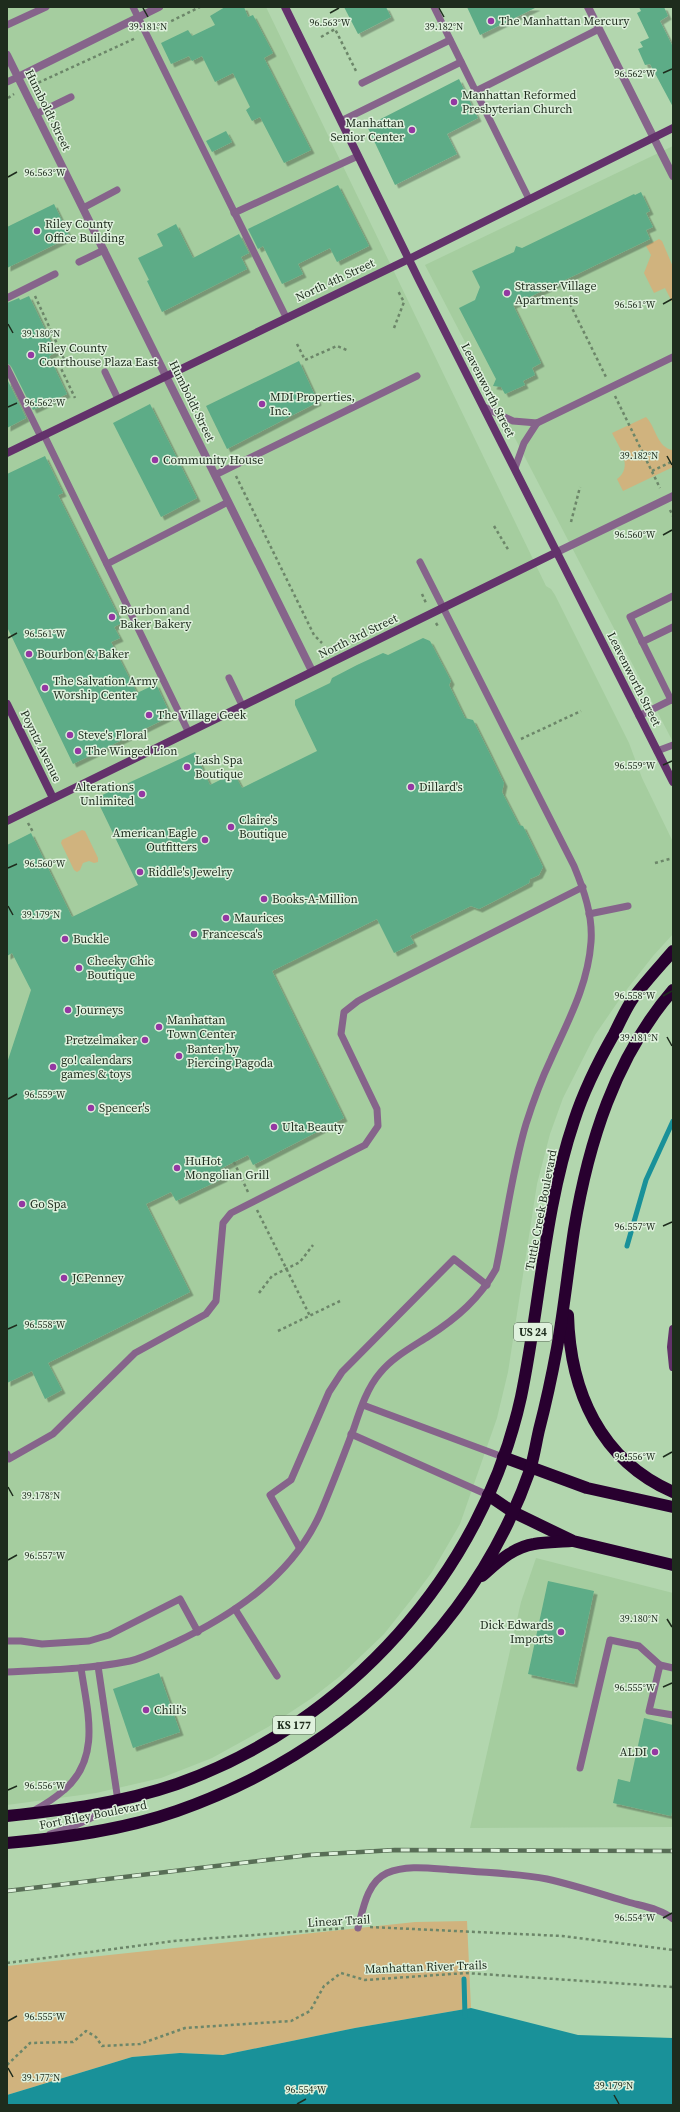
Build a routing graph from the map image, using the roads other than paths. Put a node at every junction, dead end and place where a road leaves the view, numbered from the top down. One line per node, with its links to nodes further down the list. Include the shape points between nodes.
1 (46, 7): 8 (lane)
2 (133, 7): 7 (lane)
3 (159, 7): 7 (street)
4 (285, 7): 19 (main road, Leavenworth Street)
5 (434, 7): 10 (lane)
6 (588, 7): 9 (street)
7 (138, 18): 13 (street); 27 (lane)
8 (7, 26)
9 (599, 30): 16 (lane); 21 (street)
10 (450, 40): 12 (lane); 15 (lane)
11 (7, 55): 13 (street, Humboldt Street)
12 (461, 62): 16 (lane); 19 (lane)
13 (18, 77): 14 (lane); 18 (street, Humboldt Street)
14 (7, 82)
15 (362, 83)
16 (476, 91): 25 (lane)
17 (71, 97): 18 (lane)
18 (36, 114): 26 (street, Humboldt Street)
19 (341, 121): 22 (main road, Leavenworth Street)
20 (673, 128): 21 (main road, North 4th Street)
21 (652, 138): 23 (street); 25 (main road, North 4th Street)
22 (358, 156): 27 (lane); 29 (main road, Leavenworth Street)
23 (673, 176)
24 (117, 190): 26 (lane)
25 (529, 199): 29 (main road, North 4th Street)
26 (83, 208): 28 (street, Humboldt Street)
27 (234, 213): 33 (lane)
28 (104, 250): 30 (lane); 37 (street, Humboldt Street)
29 (409, 259): 33 (main road, North 4th Street); 40 (main road, Leavenworth Street)
30 (79, 262)
31 (55, 274): 32 (lane)
32 (7, 298)
33 (286, 317): 37 (main road, North 4th Street)
34 (673, 357): 41 (lane)
35 (7, 368): 42 (lane)
36 (105, 372): 39 (lane)
37 (166, 376): 39 (main road, North 4th Street); 45 (street, Humboldt Street)
38 (418, 376): 45 (lane)
39 (118, 399): 42 (main road, North 4th Street)
40 (484, 407): 41 (lane, via 513,421); 44 (main road, Leavenworth Street)
41 (537, 423): 44 (lane, via 524,444)
42 (43, 436): 43 (main road, North 4th Street); 50 (lane)
43 (7, 453)
44 (515, 468): 48 (main road, Leavenworth Street)
45 (215, 475): 47 (street, Humboldt Street)
46 (673, 496): 48 (street, North 3rd Street)
47 (228, 502): 50 (lane); 55 (street, Humboldt Street)
48 (557, 552): 52 (main road, North 3rd Street); 60 (main road, Leavenworth Street)
49 (420, 562): 52 (lane)
50 (107, 564): 61 (lane)
51 (673, 596): 54 (lane, via 630,617)
52 (443, 608): 55 (main road, North 3rd Street); 67 (lane, via 574,866)
53 (673, 627): 54 (lane)
54 (642, 642): 57 (lane)
55 (312, 671): 59 (main road, North 3rd Street)
56 (229, 678): 59 (lane)
57 (672, 699): 60 (lane)
58 (7, 704): 65 (main road, Poyntz Avenue)
59 (242, 705): 61 (main road, North 3rd Street)
60 (639, 716): 63 (main road, Leavenworth Street)
61 (188, 732): 65 (main road, North 3rd Street)
62 (673, 744): 63 (lane)
63 (657, 751): 64 (main road, Leavenworth Street)
64 (673, 782)
65 (53, 798): 66 (main road, North 3rd Street)
66 (7, 822)
67 (582, 887): 69 (lane); 79 (lane, via 369,995 344,1012 341,1034 377,1109 378,1126 365,1145 231,1213 223,1223 216,1301 206,1314 135,1353 53,1434)
68 (628, 906): 69 (lane)
69 (589, 914): 73 (lane, via 591,941 588,968 580,995 550,1060 528,1119 496,1269)
70 (673, 951): 78 (highway, Tuttle Creek Boulevard / US 24, via 633,999 596,1065 574,1122 556,1189 520,1399)
71 (673, 990): 72 (highway, US 24, via 627,1056 597,1128 581,1190)
72 (567, 1281): 80 (highway, via 558,1344); 81 (highway, US 24, via 572,1362 583,1398 599,1431 619,1456 657,1485)
73 (487, 1285): 76 (lane, via 457,1316 398,1355 379,1373); 86 (lane, via 454,1259 342,1372 329,1392 291,1480 270,1495)
74 (673, 1329): 75 (main road)
75 (673, 1367)
76 (362, 1405): 77 (lane); 78 (lane)
77 (351, 1434): 82 (lane); 86 (lane, via 316,1522)
78 (503, 1457): 80 (highway); 82 (highway, Tuttle Creek Boulevard / US 24)
79 (8, 1458)
80 (531, 1468): 83 (highway, via 586,1488); 84 (highway)
81 (673, 1492)
82 (488, 1496): 84 (highway); 100 (highway, Fort Riley Boulevard / KS 177, via 458,1554 421,1608 384,1650 344,1688 306,1717 221,1766 177,1784)
83 (673, 1507)
84 (513, 1512): 85 (highway); 88 (highway, Fort Riley Boulevard / KS 177)
85 (573, 1541): 87 (highway); 88 (highway, via 534,1544 520,1548)
86 (299, 1547): 89 (lane, via 260,1591)
87 (673, 1565)
88 (475, 1581): 103 (highway, Fort Riley Boulevard / KS 177, via 440,1630 406,1667 364,1707 312,1744 226,1792 174,1812 128,1826)
89 (235, 1609): 90 (lane); 97 (lane)
90 (198, 1632): 91 (lane, via 180,1599 110,1636 89,1641 42,1644); 93 (lane, via 131,1661)
91 (7, 1642)
92 (660, 1665): 95 (lane); 98 (lane, via 650,1711); 99 (lane, via 639,1646 610,1640)
93 (98, 1666): 94 (lane); 100 (lane)
94 (81, 1668): 96 (lane); 101 (lane, via 90,1742 84,1764 64,1790)
95 (673, 1668)
96 (7, 1672)
97 (278, 1676)
98 (673, 1715)
99 (580, 1768)
100 (118, 1801): 101 (highway, Fort Riley Boulevard / KS 177); 103 (lane, via 100,1814 74,1826)
101 (30, 1813): 102 (highway, Fort Riley Boulevard / KS 177)
102 (7, 1816)
103 (22, 1842): 104 (highway, Fort Riley Boulevard / KS 177)
104 (7, 1844)
105 (673, 1919): 106 (lane, via 668,1914 546,1879 500,1872 423,1868 386,1873 376,1881 367,1897)
106 (358, 1928)

